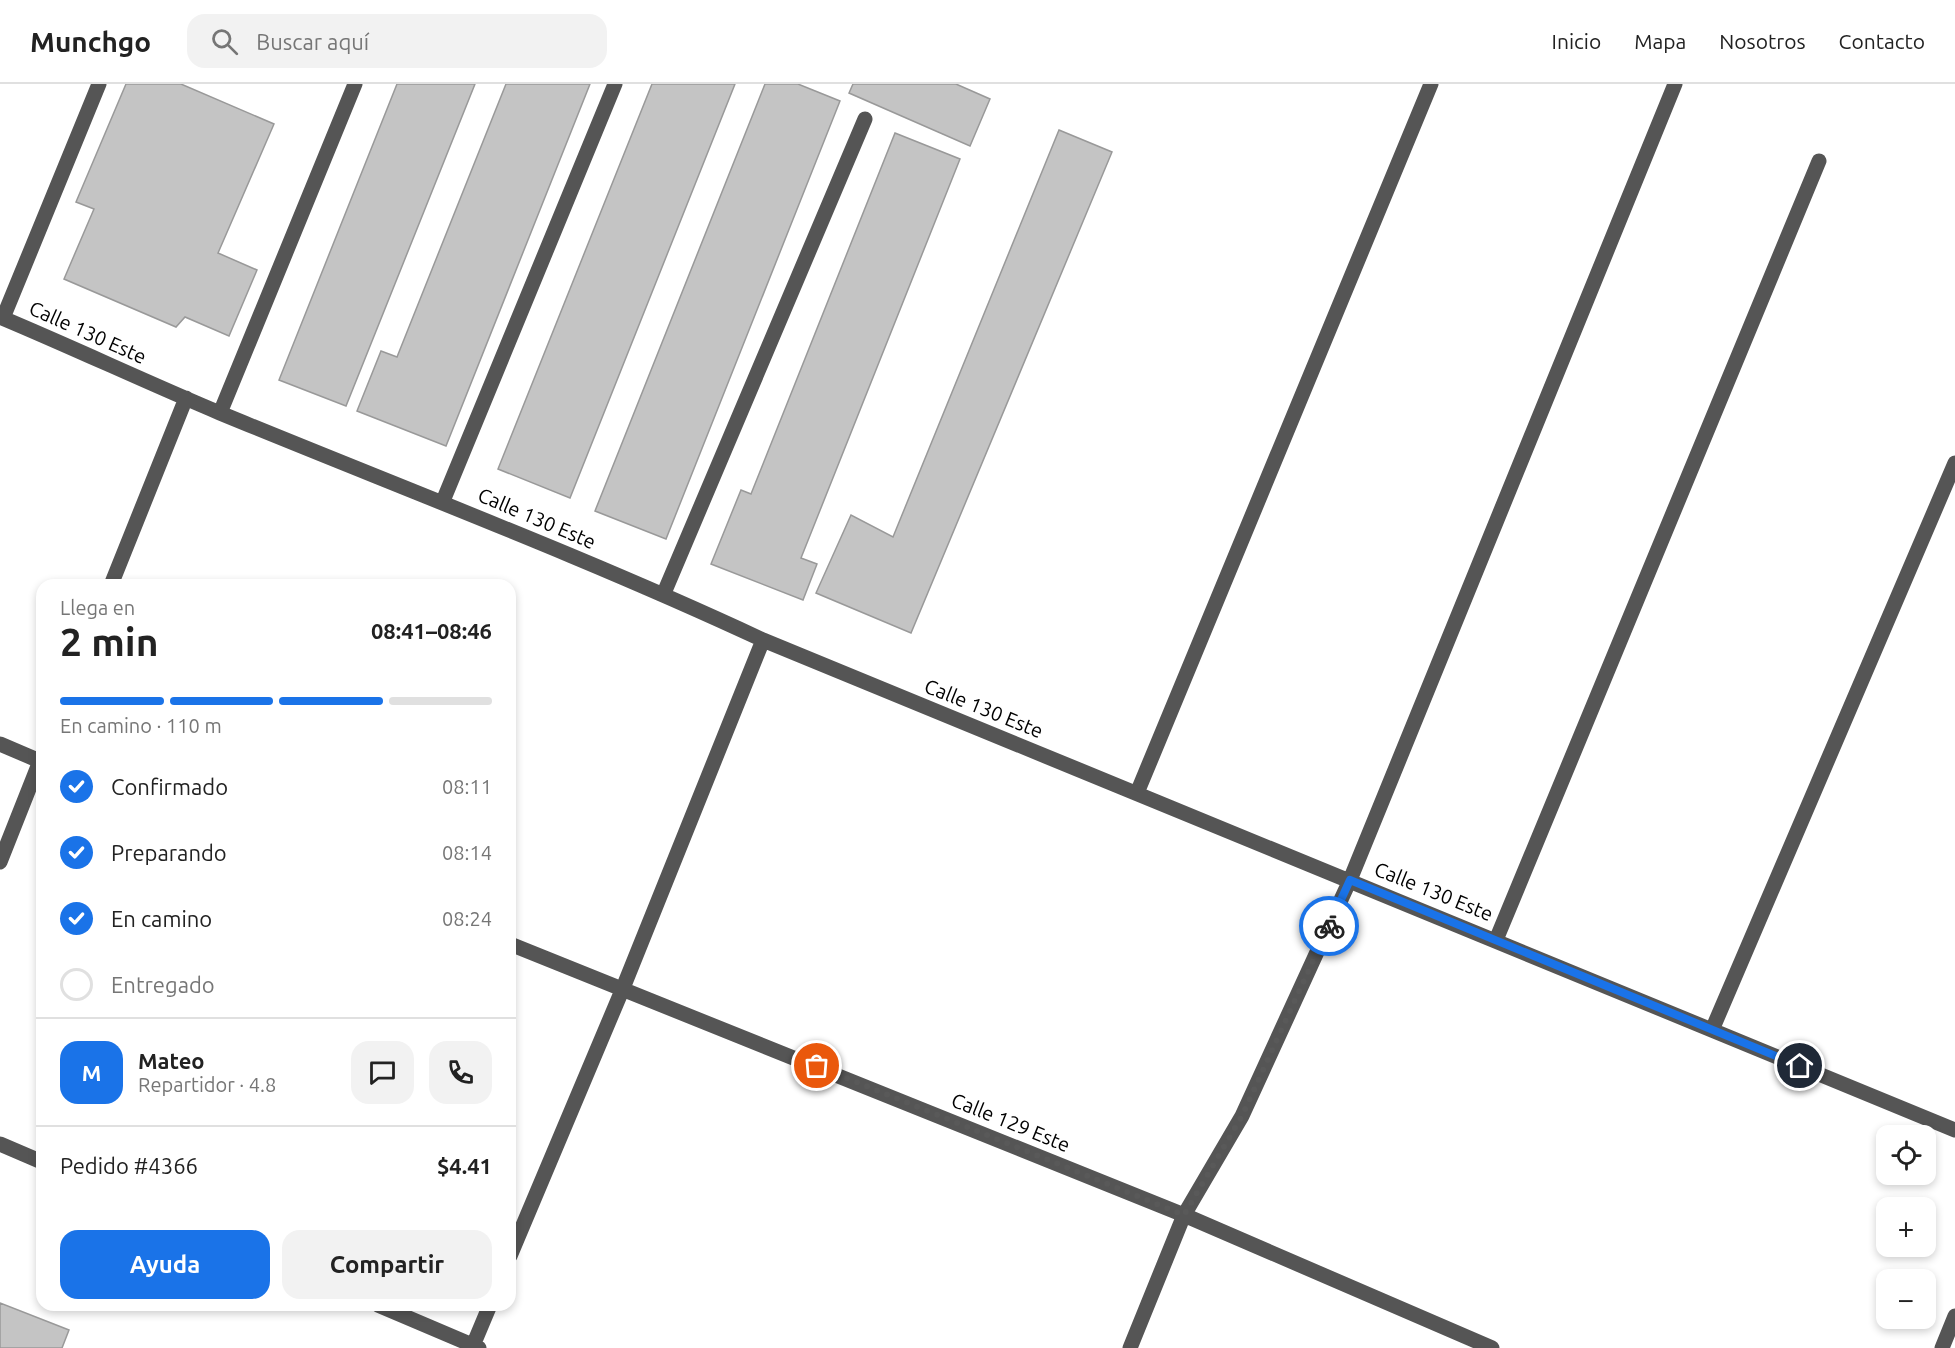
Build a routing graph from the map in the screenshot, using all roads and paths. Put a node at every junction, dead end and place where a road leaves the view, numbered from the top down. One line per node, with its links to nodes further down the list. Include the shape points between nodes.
1 (99, 84): 8 (street)
2 (355, 84): 10 (street)
3 (615, 84): 12 (street)
4 (1431, 84): 19 (street)
5 (1675, 84): 21 (street)
6 (865, 119): 14 (street)
7 (1819, 160): 22 (street)
8 (1, 317): 9 (street, Calle 130 Este)
9 (186, 398): 10 (street, Calle 130 Este); 13 (street)
10 (220, 413): 12 (street, Calle 130 Este)
11 (1955, 463): 25 (street)
12 (443, 501): 14 (street, Calle 130 Este)
13 (113, 579)
14 (664, 593): 15 (street, Calle 130 Este)
15 (763, 640): 19 (street, Calle 130 Este); 24 (street)
16 (0, 744): 17 (street)
17 (36, 758)
18 (36, 772): 20 (street)
19 (1137, 793): 21 (street, Calle 130 Este)
20 (0, 862)
21 (1350, 880): 22 (street, Calle 130 Este); 29 (street, via 1242,1116)
22 (1496, 939): 25 (street, Calle 130 Este)
23 (516, 946): 24 (street, Calle 129 Este)
24 (623, 988): 29 (street, Calle 129 Este); 30 (street)
25 (1712, 1030): 26 (street, Calle 130 Este)
26 (1955, 1130)
27 (0, 1144): 28 (street)
28 (36, 1159)
29 (1184, 1215): 35 (street); 36 (street, Calle 129 Este)
30 (516, 1242)
31 (392, 1311): 34 (street)
32 (488, 1311): 34 (street)
33 (1955, 1316): 37 (street)
34 (474, 1347)
35 (1130, 1348)
36 (1492, 1348)
37 (1942, 1348)

